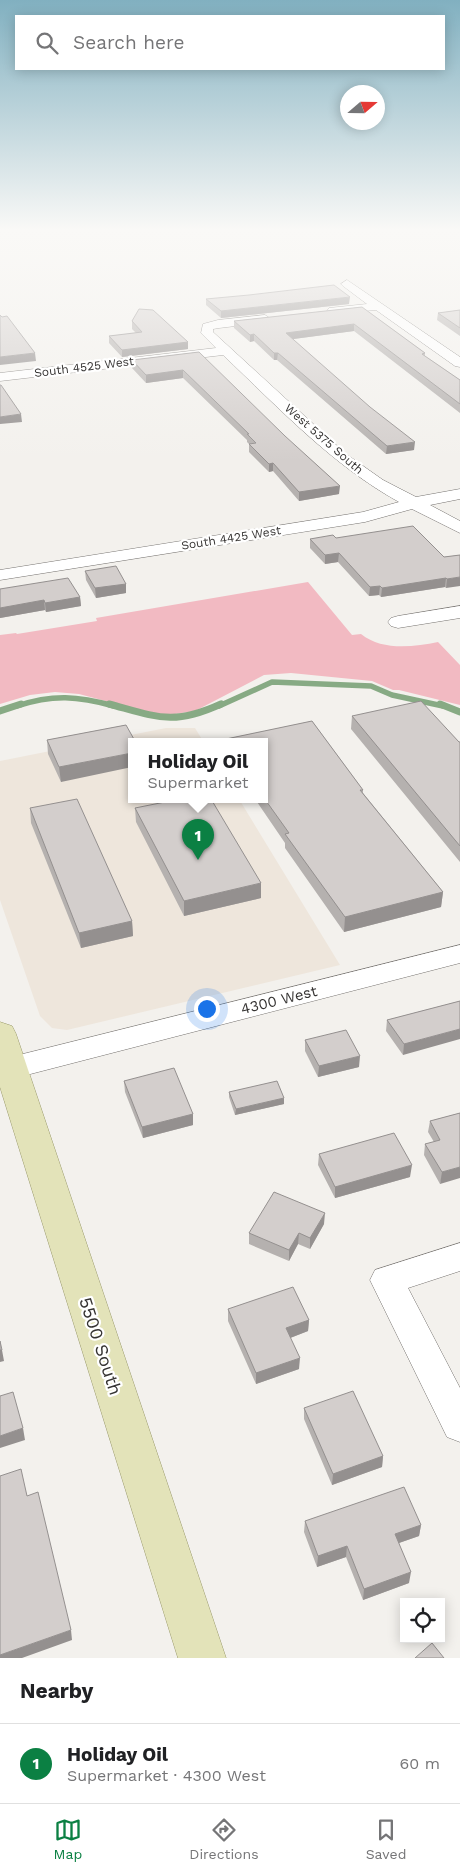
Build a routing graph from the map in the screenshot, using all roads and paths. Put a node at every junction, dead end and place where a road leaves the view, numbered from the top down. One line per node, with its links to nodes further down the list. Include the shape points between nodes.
1 (375, 306): 3 (street)
2 (378, 306): 6 (street)
3 (325, 312)
4 (276, 317): 5 (street, West 5375 South, via 207,327 207,333)
5 (227, 351): 7 (street, South 4525 West); 9 (street, West 5375 South, via 341,456 377,483)
6 (460, 363)
7 (0, 377)
8 (460, 494): 9 (street, South 4425 West)
9 (413, 503): 10 (street, West 5375 South); 11 (street, South 4425 West, via 365,517)
10 (460, 528)
11 (0, 575)
12 (460, 612): 13 (street)
13 (398, 622)
14 (460, 954): 15 (street, 4300 West)
15 (4, 1057): 18 (main road, 5500 South)
16 (460, 1257): 17 (street, via 387,1280)
17 (460, 1425)
18 (202, 1658)

